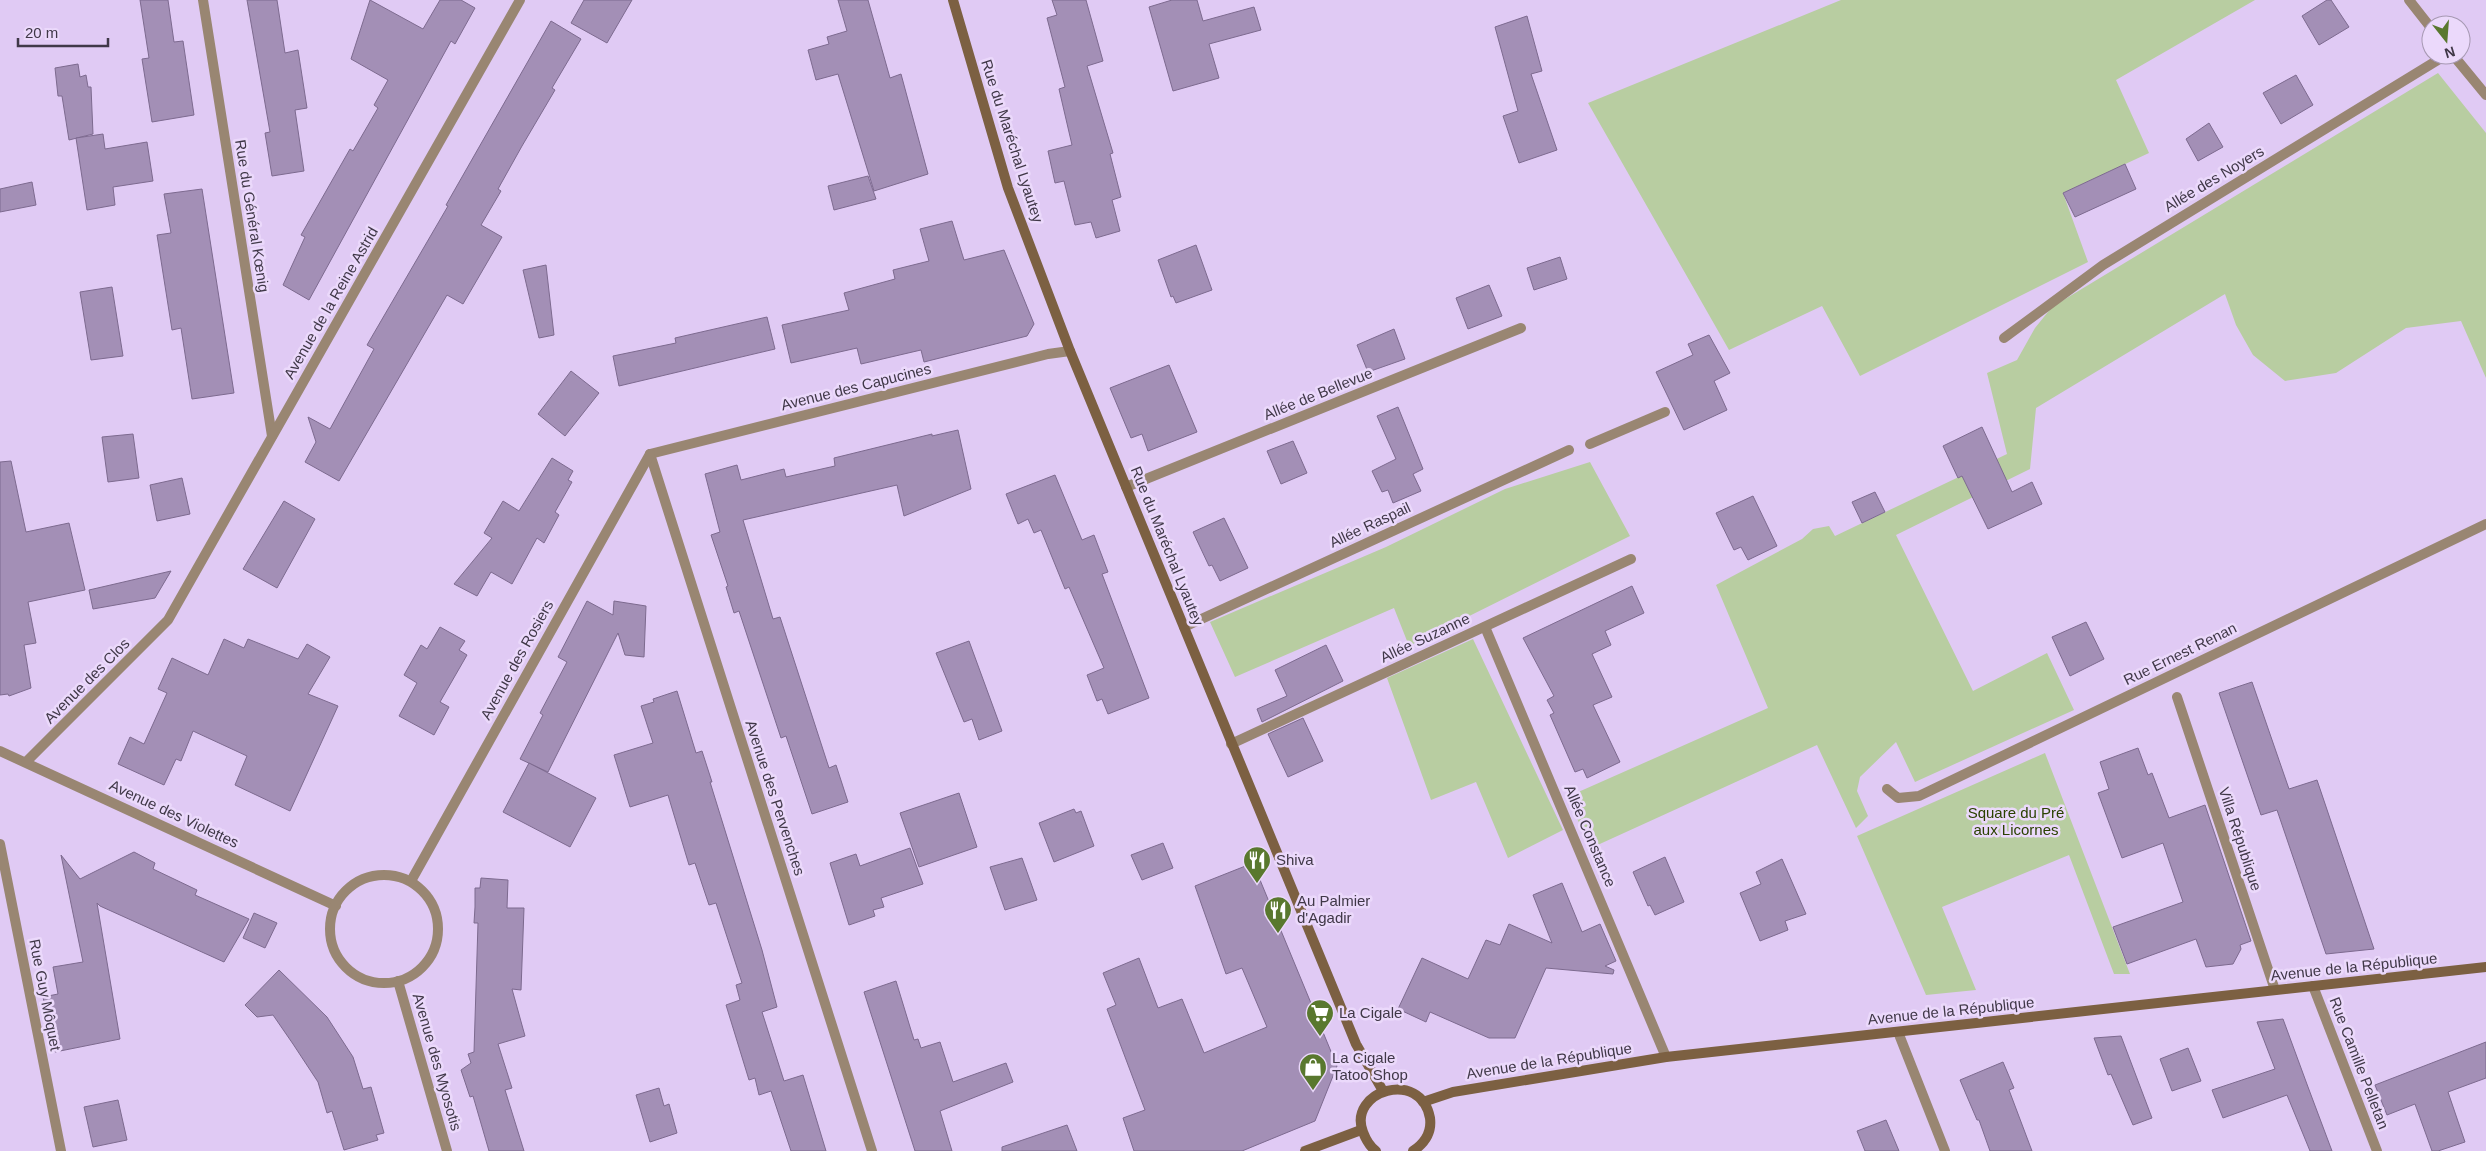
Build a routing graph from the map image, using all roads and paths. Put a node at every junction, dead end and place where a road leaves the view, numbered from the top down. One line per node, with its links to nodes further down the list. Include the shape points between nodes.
1 (203, 0): 13 (street, Rue du Général Kœnig)
2 (520, 0): 13 (street, Avenue de la Reine Astrid)
3 (953, 0): 11 (main road, Rue du Maréchal Lyautey, via 1008,188)
4 (2409, 0): 5 (street)
5 (2421, 15)
6 (2430, 65): 10 (street, Allée des Noyers, via 2103,265)
7 (2461, 65): 8 (street)
8 (2486, 95)
9 (1521, 328): 17 (street, Allée de Bellevue)
10 (2004, 338)
11 (1070, 351): 16 (street, Avenue des Capucines); 17 (main road, Rue du Maréchal Lyautey)
12 (1665, 412): 14 (street)
13 (272, 436): 20 (street, Avenue de la Reine Astrid)
14 (1590, 444)
15 (1569, 450): 21 (street, Allée Raspail)
16 (650, 454): 29 (street, Avenue des Rosiers); 42 (street, Avenue des Pervenches)
17 (1126, 487): 21 (main road, Rue du Maréchal Lyautey)
18 (2486, 524): 27 (street, Rue Ernest Renan, via 1920,796 1898,798)
19 (1631, 559): 22 (street, Allée Suzanne)
20 (168, 620): 26 (street, Avenue des Clos)
21 (1184, 627): 24 (main road, Rue du Maréchal Lyautey)
22 (1485, 627): 24 (street, Allée Suzanne); 36 (street, Allée Constance)
23 (2177, 697): 34 (street, Villa République)
24 (1231, 744): 37 (main road, Rue du Maréchal Lyautey, via 1356,1044)
25 (0, 751): 26 (street, Avenue des Violettes)
26 (26, 762): 30 (street, Avenue des Violettes)
27 (1887, 789)
28 (0, 844): 40 (street, Rue Guy Môquet)
29 (411, 881): 30 (street, via 388,875 369,877 348,888); 32 (street, via 429,900 436,914 439,932 433,955 421,969)
30 (336, 906): 32 (street, via 330,926 332,945 344,966 359,977 379,983)
31 (2486, 968): 33 (main road, Avenue de la République)
32 (398, 982): 41 (street, Avenue des Myosotis)
33 (2313, 986): 34 (main road, Avenue de la République); 47 (street, Rue Camille Pelletan)
34 (2275, 990): 35 (main road, Avenue de la République)
35 (1898, 1032): 36 (main road, Avenue de la République); 46 (street)
36 (1666, 1057): 38 (main road, Avenue de la République, via 1453,1092)
37 (1383, 1091): 38 (main road, via 1395,1088 1412,1093); 39 (main road, via 1370,1100 1362,1113)
38 (1423, 1102): 45 (main road, via 1430,1129 1422,1146)
39 (1362, 1130): 43 (main road); 44 (main road)
40 (61, 1151)
41 (447, 1151)
42 (872, 1151)
43 (1305, 1151)
44 (1376, 1151)
45 (1414, 1151)
46 (1945, 1151)
47 (2378, 1151)

